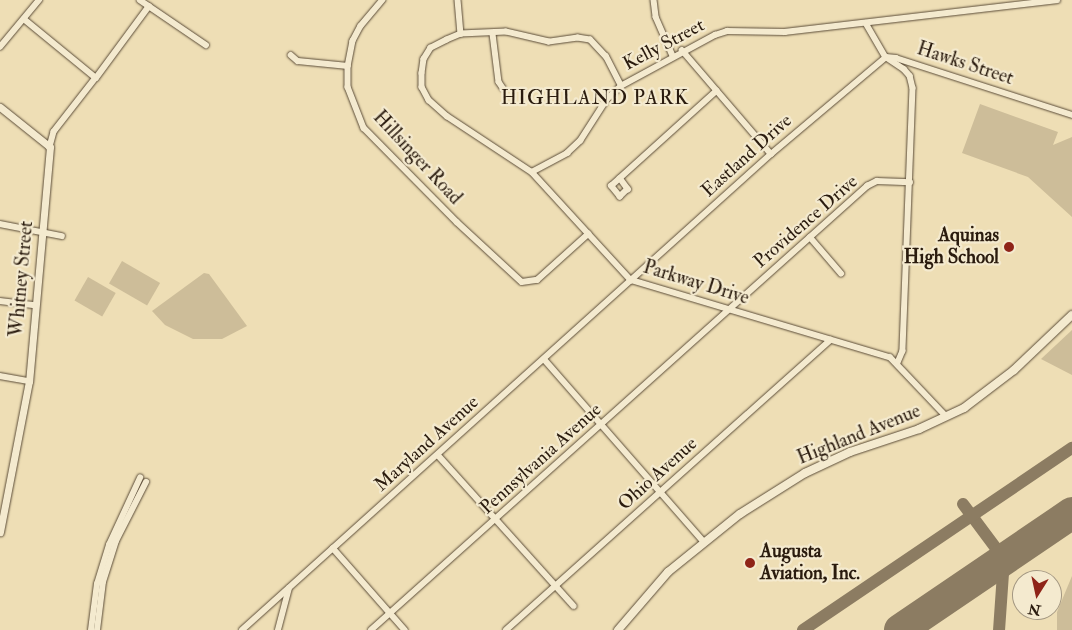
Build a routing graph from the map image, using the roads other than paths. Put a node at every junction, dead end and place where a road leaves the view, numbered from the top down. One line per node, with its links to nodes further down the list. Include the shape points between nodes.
1 (39, 0): 9 (street)
2 (140, 0): 8 (street)
3 (383, 0): 7 (street, Hillsinger Road)
4 (458, 0): 11 (street)
5 (654, 0): 17 (street, via 656,18)
6 (1057, 0): 10 (street, Kelly Street)
7 (376, 2): 20 (street, Hillsinger Road, via 353,40)
8 (149, 6): 13 (street); 22 (street)
9 (24, 19): 14 (street); 22 (street)
10 (866, 24): 15 (street, Kelly Street, via 785,32 728,31); 18 (street, Hawks Street)
11 (461, 34): 12 (street); 30 (street, Parkway Drive, via 431,48 424,59 422,87 429,100 447,116)
12 (493, 34): 23 (street, via 521,34 549,42 578,38 590,40 606,57); 24 (street, via 499,82)
13 (206, 45)
14 (0, 47)
15 (682, 50): 17 (street, Kelly Street); 25 (street)
16 (291, 55): 20 (street, via 298,61)
17 (673, 56): 23 (street, Kelly Street)
18 (886, 57): 19 (street, Hawks Street); 21 (street); 29 (street, Eastland Drive)
19 (919, 65): 21 (street); 27 (street, Hawks Street)
20 (348, 66): 35 (street, Hillsinger Road, via 348,87 364,128 517,279 528,283 537,280)
21 (910, 76): 32 (street, via 914,88)
22 (96, 78): 28 (street, via 54,132)
23 (621, 86): 30 (street, Kelly Street, via 607,99 580,141 567,154)
24 (503, 88)
25 (716, 91): 29 (street); 31 (street)
26 (0, 107): 28 (street)
27 (1072, 114)
28 (50, 146): 34 (street, Whitney Street)
29 (771, 154): 39 (street, Eastland Drive)
30 (532, 172): 35 (street, Parkway Drive)
31 (620, 178)
32 (910, 182): 37 (street, Providence Drive, via 877,181 867,186); 46 (street, via 902,351)
33 (0, 224): 34 (street)
34 (43, 232): 36 (street); 41 (street, Whitney Street)
35 (588, 234): 39 (street, Parkway Drive)
36 (62, 236)
37 (810, 237): 38 (street); 42 (street, Providence Drive)
38 (841, 272)
39 (631, 280): 42 (street, Parkway Drive); 45 (street, Maryland Avenue)
40 (0, 301): 41 (street)
41 (35, 305): 48 (street, Whitney Street)
42 (730, 309): 44 (street, Parkway Drive); 50 (street, Pennsylvania Avenue)
43 (1072, 315): 49 (main road, Highland Avenue, via 987,394)
44 (830, 340): 46 (street, Parkway Drive, via 890,357); 52 (street, Ohio Avenue)
45 (544, 359): 50 (street); 51 (street, Maryland Avenue)
46 (898, 363): 49 (street, Parkway Drive)
47 (0, 376): 48 (street)
48 (29, 381): 54 (street, Whitney Street)
49 (946, 416): 55 (main road, Highland Avenue, via 805,473 740,514)
50 (601, 425): 52 (street); 53 (street, Pennsylvania Avenue)
51 (438, 455): 53 (street); 56 (street, Maryland Avenue)
52 (661, 492): 55 (street); 58 (street, Ohio Avenue)
53 (495, 520): 58 (street); 60 (street, Pennsylvania Avenue)
54 (0, 532)
55 (704, 542): 68 (main road, Highland Avenue, via 668,572)
56 (333, 548): 57 (street, Maryland Avenue); 60 (street)
57 (289, 587): 63 (street, Maryland Avenue); 64 (street)
58 (555, 587): 59 (street); 67 (street, Ohio Avenue)
59 (574, 606)
60 (390, 613): 65 (street, Pennsylvania Avenue); 66 (street)
61 (91, 630): 62 (street, via 96,584 108,545 143,480 116,541 103,582)
62 (97, 630)
63 (242, 630)
64 (278, 630)
65 (371, 630)
66 (405, 630)
67 (506, 630)
68 (618, 630)

